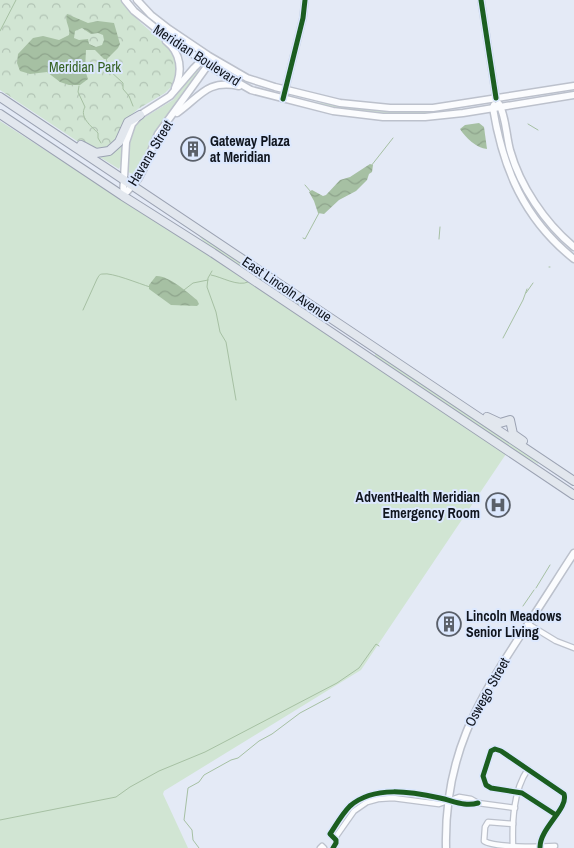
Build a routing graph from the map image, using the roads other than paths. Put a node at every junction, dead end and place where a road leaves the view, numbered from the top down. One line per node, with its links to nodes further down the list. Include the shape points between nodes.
1 (125, 0): 5 (main road, Meridian Boulevard)
2 (137, 0): 6 (main road, Meridian Boulevard, via 161,23)
3 (305, 0): 11 (street)
4 (481, 0): 15 (street)
5 (134, 11): 7 (main road, Meridian Boulevard); 13 (main road, via 171,45 178,56 179,74)
6 (209, 56): 7 (main road, Havana Street); 8 (main road, Havana Street); 11 (main road, Meridian Boulevard, via 250,80)
7 (200, 60): 8 (main road, Meridian Boulevard); 13 (main road, Havana Street)
8 (208, 65): 10 (main road, Meridian Boulevard); 21 (main road, Havana Street)
9 (574, 86): 15 (main road, Meridian Boulevard)
10 (250, 90): 16 (main road, Meridian Boulevard); 21 (main road, via 226,84 212,86)
11 (285, 90): 15 (main road, Meridian Boulevard, via 344,103 390,108 436,107); 16 (street)
12 (574, 95): 17 (main road, Meridian Boulevard)
13 (170, 96): 20 (main road, Havana Street)
14 (0, 98): 22 (main road, East Lincoln Avenue)
15 (496, 98): 17 (main road); 18 (main road)
16 (283, 99): 18 (main road, Meridian Boulevard, via 342,112 391,118 432,117)
17 (501, 107): 18 (main road, Meridian Boulevard); 26 (main road, via 510,150 524,182 546,218)
18 (493, 108): 27 (main road, via 500,146 520,196 539,223)
19 (0, 114): 25 (main road, East Lincoln Avenue)
20 (140, 115): 22 (main road, via 128,122 116,146 100,154 88,150 50,124); 23 (main road, Havana Street, via 127,137)
21 (172, 117): 24 (main road, Havana Street, via 158,134 145,166)
22 (38, 123): 23 (main road, East Lincoln Avenue)
23 (124, 180): 24 (main road, East Lincoln Avenue); 25 (main road, Havana Street)
24 (132, 186): 25 (main road, Havana Street); 28 (main road, East Lincoln Avenue)
25 (123, 196): 33 (main road, East Lincoln Avenue)
26 (574, 246)
27 (574, 259)
28 (448, 396): 29 (main road, East Lincoln Avenue); 29 (main road, via 460,399 494,422 510,420 513,434 534,448)
29 (537, 456): 30 (main road, East Lincoln Avenue)
30 (552, 466): 31 (main road, via 566,469); 32 (main road, East Lincoln Avenue)
31 (574, 475)
32 (574, 481)
33 (574, 494)
34 (574, 554): 35 (main road, Oswego Street)
35 (528, 624): 36 (street); 39 (main road, Oswego Street, via 472,715 457,760)
36 (574, 648)
37 (528, 768): 38 (street); 38 (street, via 498,749 490,753 482,776 484,783 491,788); 41 (street, via 564,794 565,800)
38 (517, 792): 40 (street); 41 (street)
39 (449, 800): 40 (street, via 471,799 478,803); 43 (street, via 439,804 389,798 374,800 354,811); 43 (street, via 395,792 361,798 330,834); 47 (main road, Oswego Street)
40 (515, 808): 42 (street)
41 (556, 815): 45 (street, via 541,837)
42 (513, 824): 48 (street); 48 (street, via 488,822 483,838 488,844)
43 (335, 838): 46 (street)
44 (555, 846): 45 (street)
45 (540, 847): 48 (street)
46 (333, 848)
47 (446, 848)
48 (513, 848)

